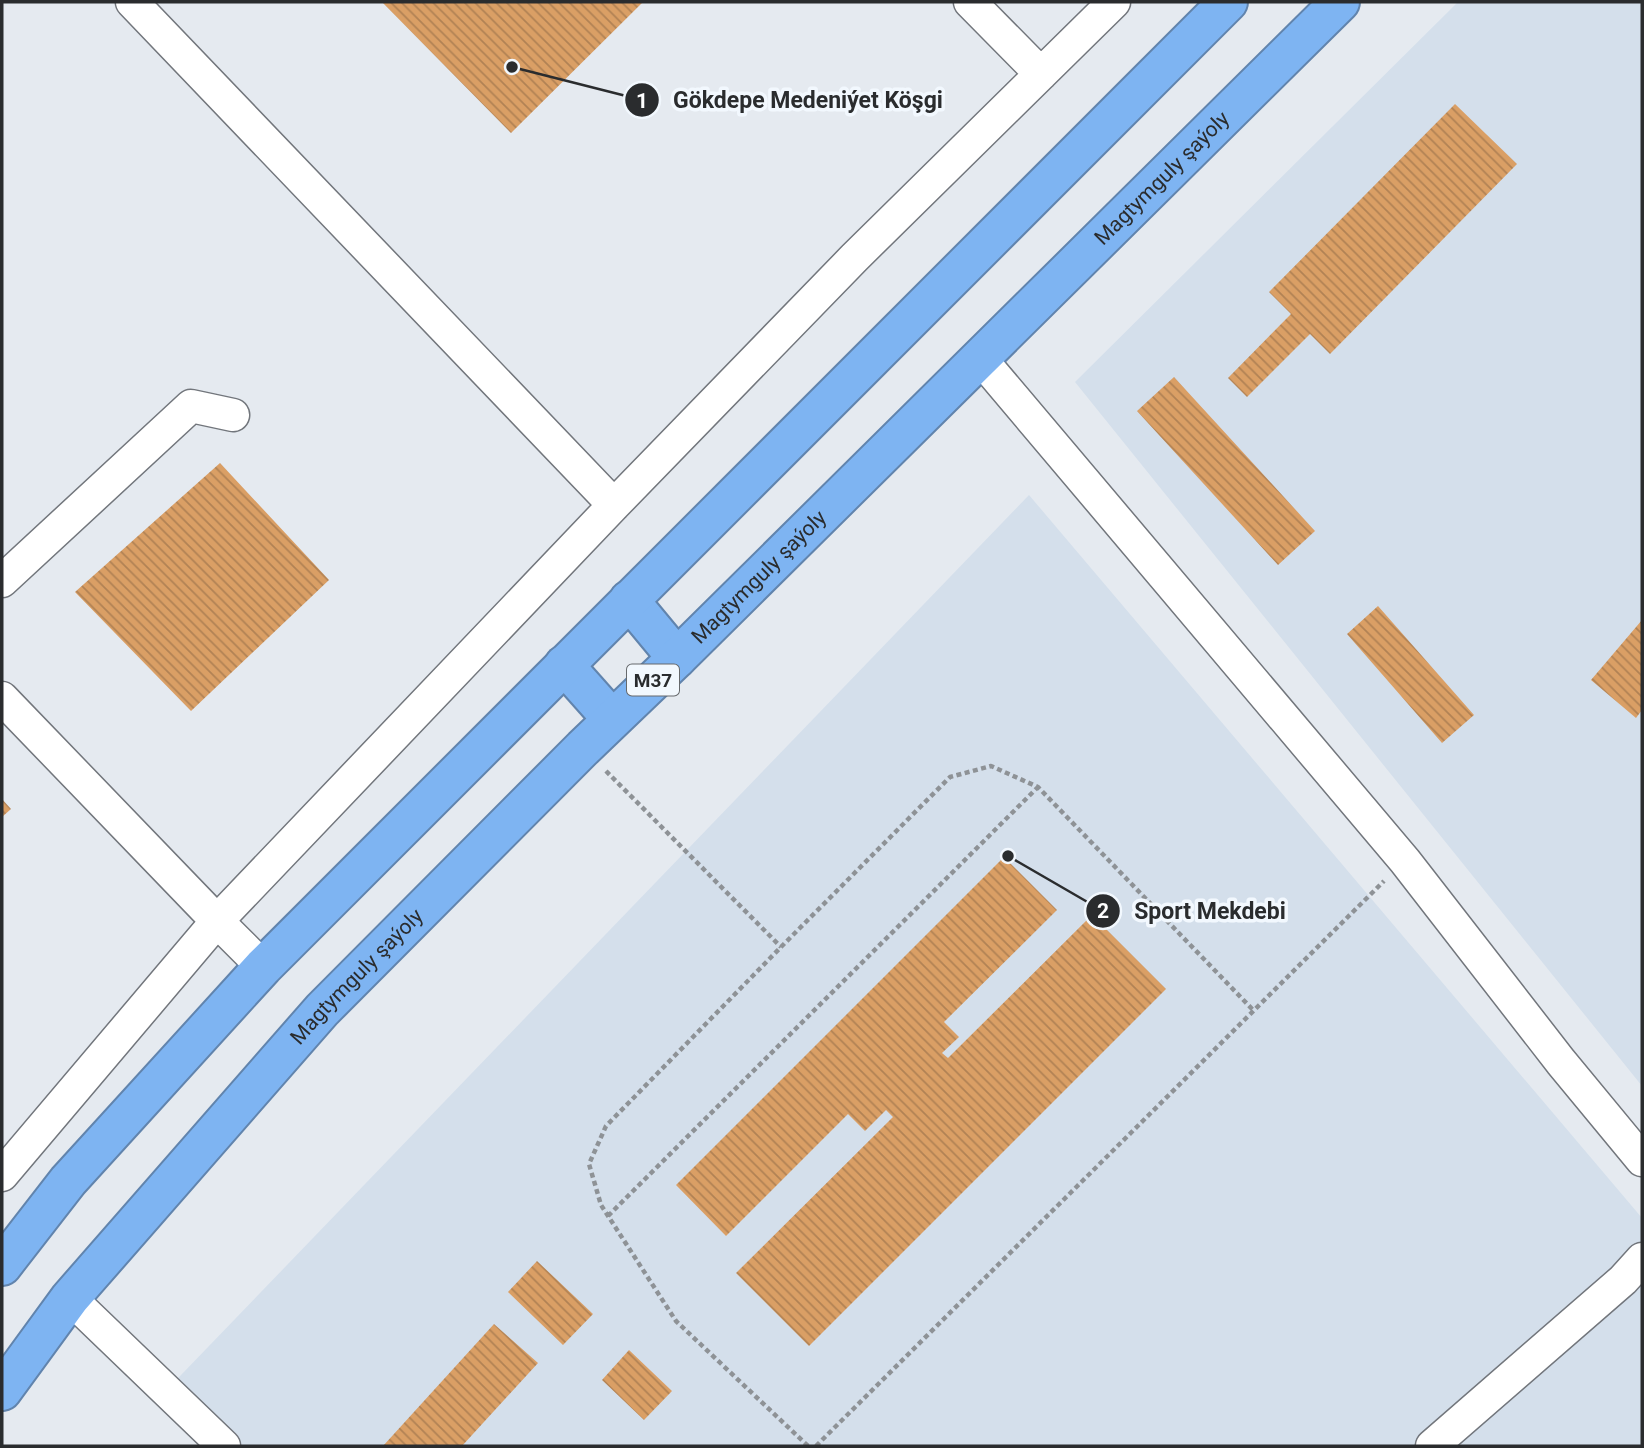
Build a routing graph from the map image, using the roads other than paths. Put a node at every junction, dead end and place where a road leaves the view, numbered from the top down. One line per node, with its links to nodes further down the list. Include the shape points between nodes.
1 (132, 2): 9 (street)
2 (970, 2): 6 (street)
3 (1114, 2): 6 (street)
4 (1228, 2): 11 (highway)
5 (1340, 2): 7 (highway, Magtymguly şaýoly / M37)
6 (1041, 74): 9 (street)
7 (981, 358): 12 (highway, Magtymguly şaýoly / M37); 18 (street, via 1405,861)
8 (233, 415): 10 (street, via 191,406)
9 (614, 505): 16 (street)
10 (2, 581)
11 (629, 600): 12 (highway); 13 (highway)
12 (677, 658): 15 (highway, Magtymguly şaýoly / M37)
13 (564, 665): 15 (highway); 17 (highway)
14 (2, 698): 16 (street)
15 (612, 719): 22 (highway, Magtymguly şaýoly / M37, via 322,1010)
16 (217, 921): 17 (street); 19 (street)
17 (263, 967): 21 (highway, via 68,1181)
18 (1642, 1160)
19 (2, 1175)
20 (1642, 1259): 25 (street)
21 (2, 1266)
22 (70, 1298): 23 (highway, Magtymguly şaýoly / M37); 24 (street)
23 (2, 1391)
24 (224, 1446)
25 (1432, 1446)

